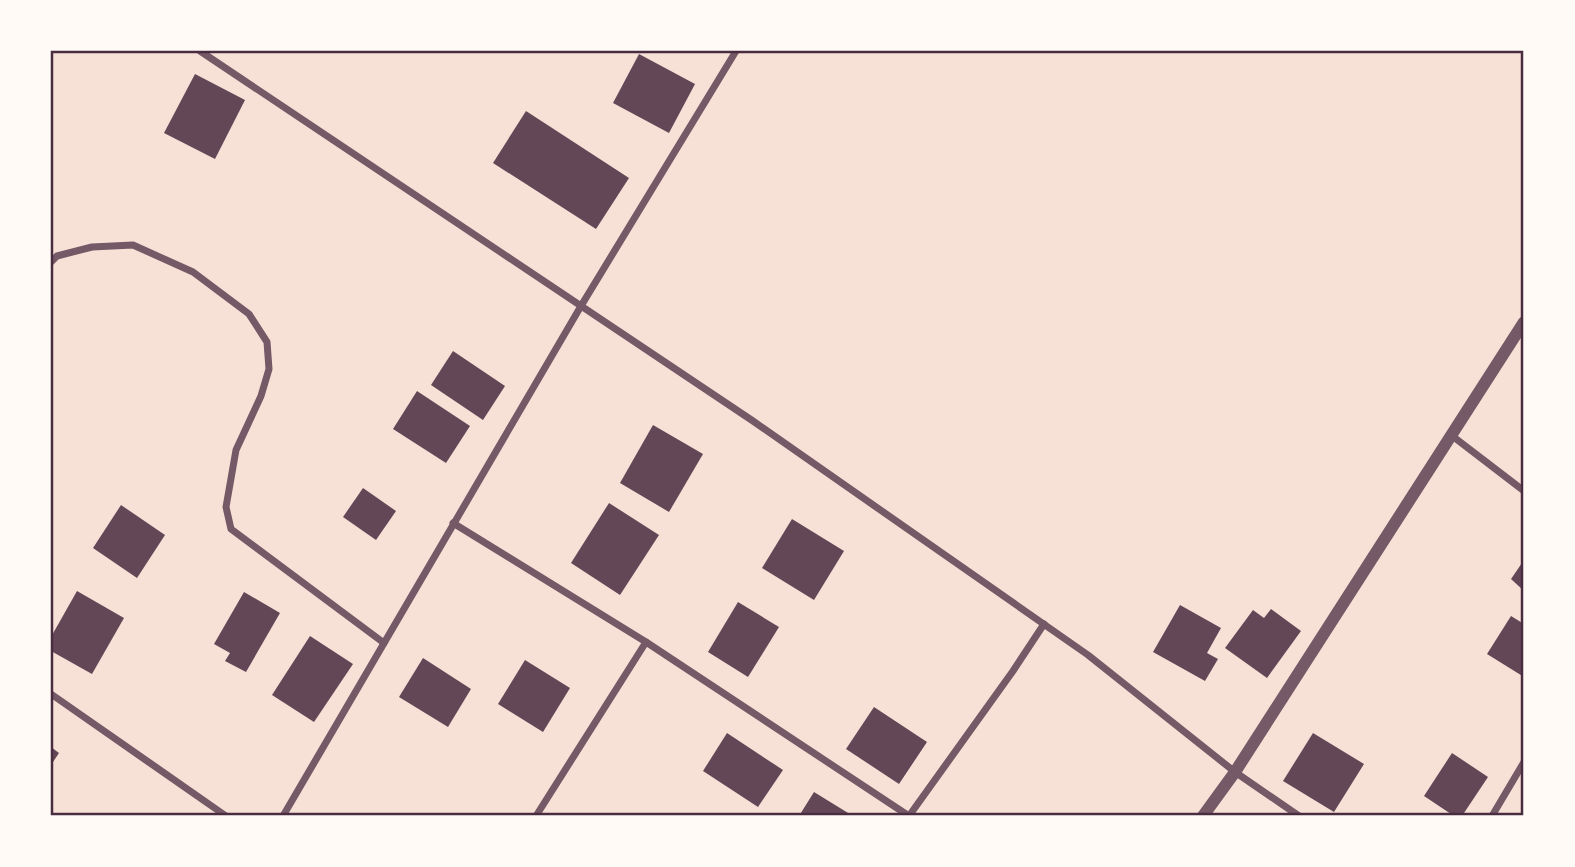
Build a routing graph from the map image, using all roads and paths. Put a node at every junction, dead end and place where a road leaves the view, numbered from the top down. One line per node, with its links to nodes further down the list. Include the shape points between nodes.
1 (200, 51): 4 (street)
2 (736, 51): 4 (street)
3 (51, 262): 11 (street, via 57,256 92,247 133,245 192,272 249,314 267,342 269,369 236,450 226,507 231,529)
4 (581, 306): 8 (street); 9 (street)
5 (1524, 322): 6 (street)
6 (1451, 435): 7 (street); 14 (street)
7 (1524, 491)
8 (453, 523): 10 (street); 11 (street)
9 (1044, 624): 10 (street, via 909,816); 14 (street)
10 (646, 642): 17 (street)
11 (384, 643): 16 (street)
12 (51, 694): 15 (street)
13 (1524, 762): 20 (street)
14 (1235, 772): 18 (street); 19 (street)
15 (226, 816)
16 (284, 816)
17 (536, 816)
18 (1203, 816)
19 (1299, 816)
20 (1492, 816)

